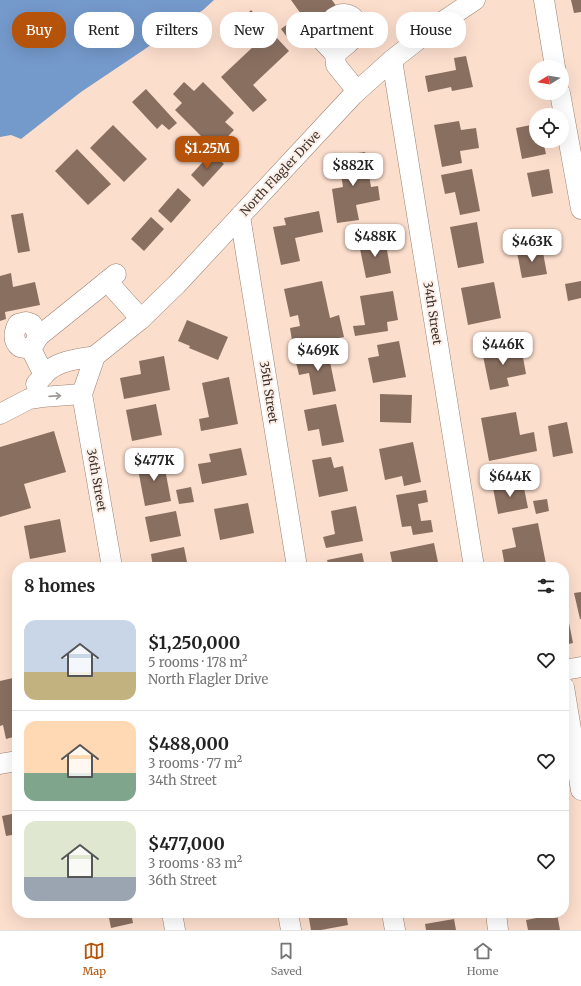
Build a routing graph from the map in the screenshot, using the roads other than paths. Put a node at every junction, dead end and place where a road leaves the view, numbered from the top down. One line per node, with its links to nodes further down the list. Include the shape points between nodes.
1 (475, 0): 4 (street, North Flagler Drive)
2 (544, 0): 5 (street)
3 (335, 54): 6 (street, via 336,65)
4 (392, 60): 6 (street, North Flagler Drive); 18 (street, 34th Street)
5 (554, 60)
6 (357, 91): 9 (street, North Flagler Drive)
7 (561, 100): 8 (street)
8 (581, 209)
9 (240, 216): 10 (street, North Flagler Drive); 17 (street, 35th Street)
10 (141, 319): 11 (street, North Flagler Drive); 12 (street, via 112,277 35,343)
11 (96, 356): 12 (street, North Flagler Drive, via 62,363); 13 (street)
12 (44, 375): 14 (street, North Flagler Drive, via 34,386)
13 (82, 394): 14 (street, one-way to 13); 16 (street, 36th Street)
14 (29, 399): 15 (street)
15 (0, 414)
16 (111, 562)
17 (296, 562)
18 (473, 562)
19 (581, 667): 20 (street)
20 (569, 669)
21 (569, 728): 24 (street)
22 (12, 763): 23 (street)
23 (0, 764)
24 (576, 785)
25 (173, 918): 29 (street)
26 (289, 918): 30 (street)
27 (393, 918): 31 (street)
28 (497, 918): 32 (street)
29 (175, 930)
30 (290, 930)
31 (395, 930)
32 (498, 930)

